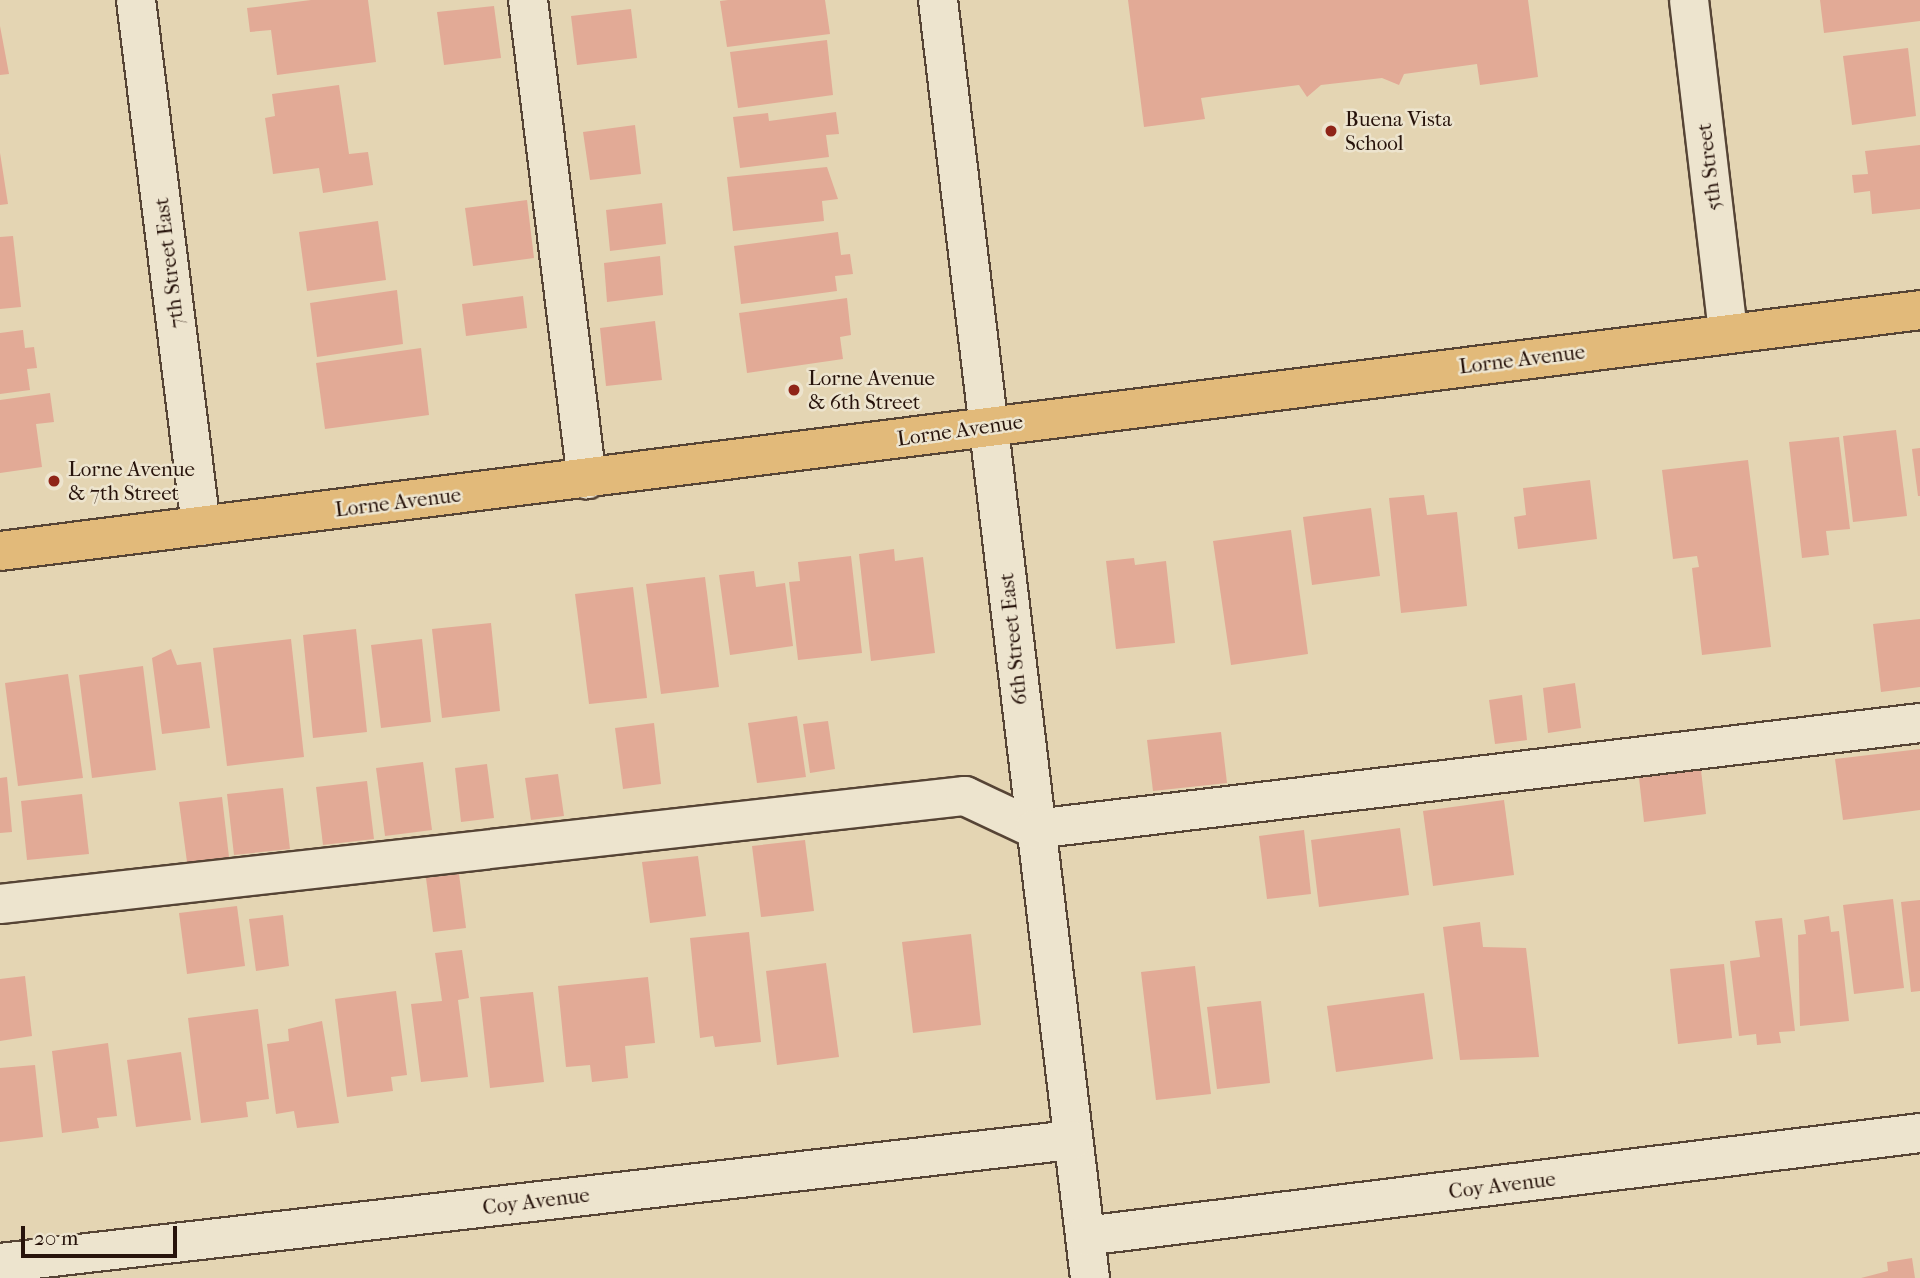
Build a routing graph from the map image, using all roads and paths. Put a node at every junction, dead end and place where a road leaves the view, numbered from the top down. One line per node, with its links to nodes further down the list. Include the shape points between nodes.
1 (136, 0): 9 (street, 7th Street East)
2 (528, 0): 8 (street)
3 (938, 0): 7 (street, 6th Street East)
4 (1689, 0): 6 (street, 5th Street)
5 (1920, 310): 6 (main road, Lorne Avenue)
6 (1728, 333): 7 (main road, Lorne Avenue)
7 (990, 426): 8 (main road, Lorne Avenue); 12 (street, 6th Street East)
8 (587, 479): 9 (main road, Lorne Avenue)
9 (201, 526): 10 (main road, Lorne Avenue)
10 (0, 551)
11 (1920, 723): 12 (street)
12 (1035, 829): 13 (street, via 965,796); 15 (street, 6th Street East)
13 (0, 904)
14 (1920, 1133): 16 (street, Coy Avenue)
15 (1072, 1140): 16 (street, 6th Street East); 17 (street, Coy Avenue)
16 (1085, 1236): 18 (street, 6th Street East)
17 (0, 1263)
18 (1090, 1278)

